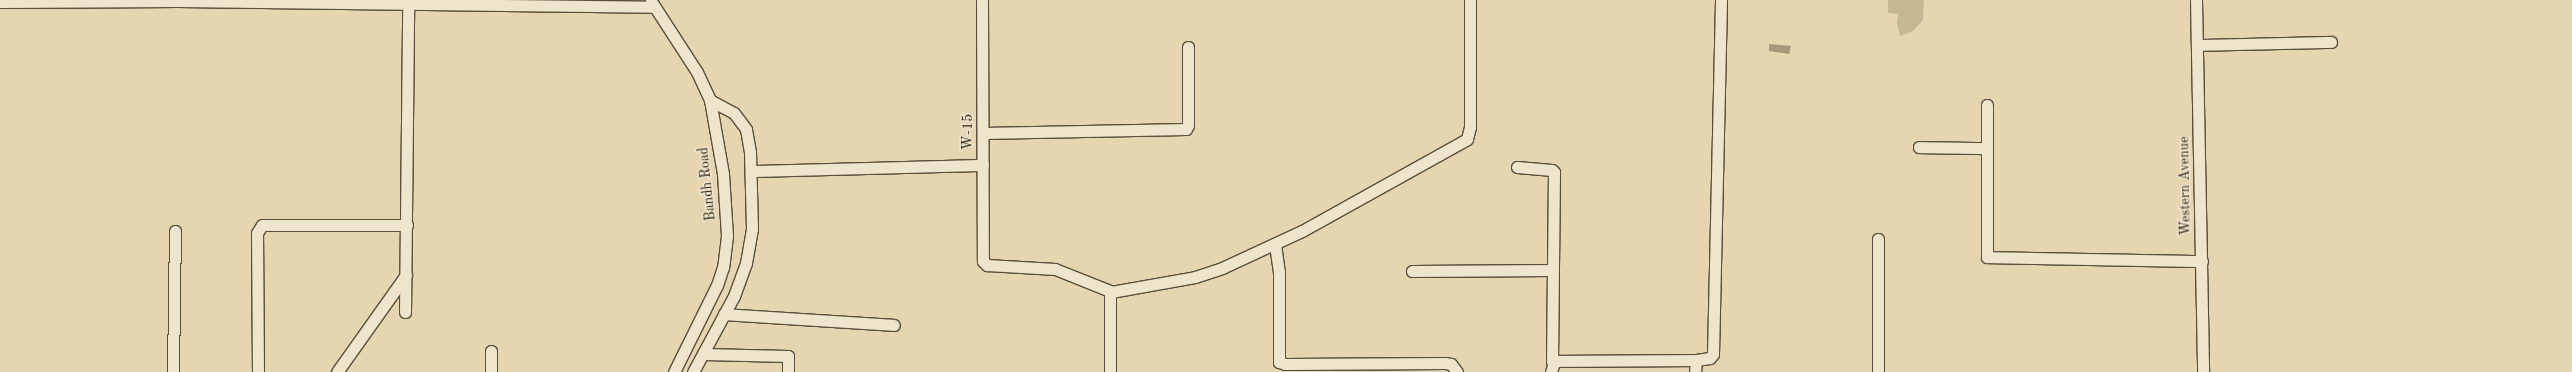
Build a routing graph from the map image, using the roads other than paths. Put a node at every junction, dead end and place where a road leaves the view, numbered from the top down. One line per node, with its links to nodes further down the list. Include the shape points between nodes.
1 (982, 0): 16 (street, W-15)
2 (1470, 0): 25 (street, via 1470,127 1467,139)
3 (1721, 0): 36 (street, via 1713,354 1710,358)
4 (2196, 0): 12 (street, Western Avenue)
5 (224, 1): 6 (street); 7 (street)
6 (0, 2)
7 (299, 2): 9 (street)
8 (619, 3): 9 (street); 10 (street)
9 (408, 4): 22 (street)
10 (652, 4): 14 (street, Bandh Road, via 697,72)
11 (2331, 42): 12 (street)
12 (2198, 45): 26 (street, Western Avenue)
13 (1188, 47): 16 (street, via 1186,128)
14 (710, 100): 21 (street, via 722,104 741,120 748,139); 42 (street, Bandh Road, via 723,174 727,251 717,285)
15 (1987, 105): 18 (street)
16 (983, 133): 19 (street, W-15)
17 (1919, 147): 18 (street)
18 (1986, 148): 26 (street, via 1987,257)
19 (983, 165): 21 (street); 30 (street, W-15, via 985,264 1055,269)
20 (1517, 167): 28 (street, via 1554,172)
21 (752, 171): 32 (street, via 753,209 750,242 734,296)
22 (407, 225): 29 (street); 39 (street, via 262,224 257,233)
23 (175, 230): 38 (street)
24 (1878, 238): 48 (street)
25 (1275, 244): 30 (street, via 1210,273); 46 (street, via 1279,272 1279,362 1445,363 1450,364)
26 (2202, 261): 49 (street, Western Avenue)
27 (1412, 270): 28 (street)
28 (1552, 270): 37 (street)
29 (406, 275): 31 (street); 40 (street)
30 (1111, 292): 45 (street)
31 (405, 312)
32 (724, 314): 33 (street); 35 (street)
33 (894, 325)
34 (491, 351): 41 (street)
35 (704, 354): 43 (street); 44 (street, via 788,356)
36 (1696, 360): 37 (street); 47 (street)
37 (1552, 367)
38 (173, 372)
39 (258, 372)
40 (337, 372)
41 (491, 372)
42 (674, 372)
43 (693, 372)
44 (788, 372)
45 (1110, 372)
46 (1458, 372)
47 (1695, 372)
48 (1878, 372)
49 (2203, 372)

